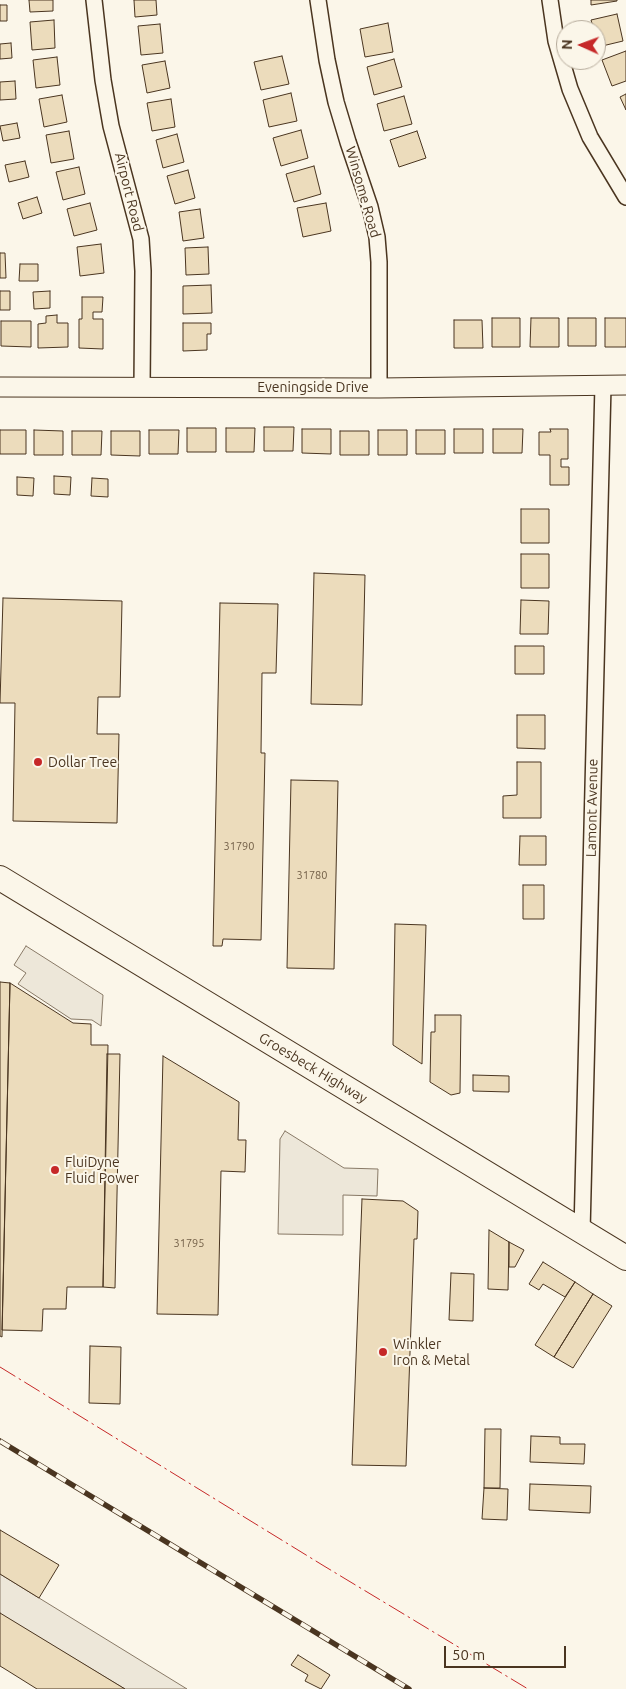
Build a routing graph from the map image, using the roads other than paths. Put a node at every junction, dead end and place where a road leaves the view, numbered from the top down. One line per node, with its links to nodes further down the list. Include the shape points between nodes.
1 (94, 0): 8 (street, Airport Road, via 103,80 140,239 143,270)
2 (318, 0): 9 (street, Winsome Road, via 336,102 377,237)
3 (550, 0): 4 (street, via 556,41 570,89 590,137)
4 (626, 197)
5 (626, 385): 6 (street, Eveningside Drive)
6 (603, 386): 9 (street, Eveningside Drive); 11 (street, Lamont Avenue)
7 (0, 387): 8 (street, Eveningside Drive)
8 (142, 387): 9 (street, Eveningside Drive)
9 (380, 388)
10 (0, 878): 11 (main road, Groesbeck Highway)
11 (582, 1231): 12 (main road, Groesbeck Highway)
12 (626, 1258)

